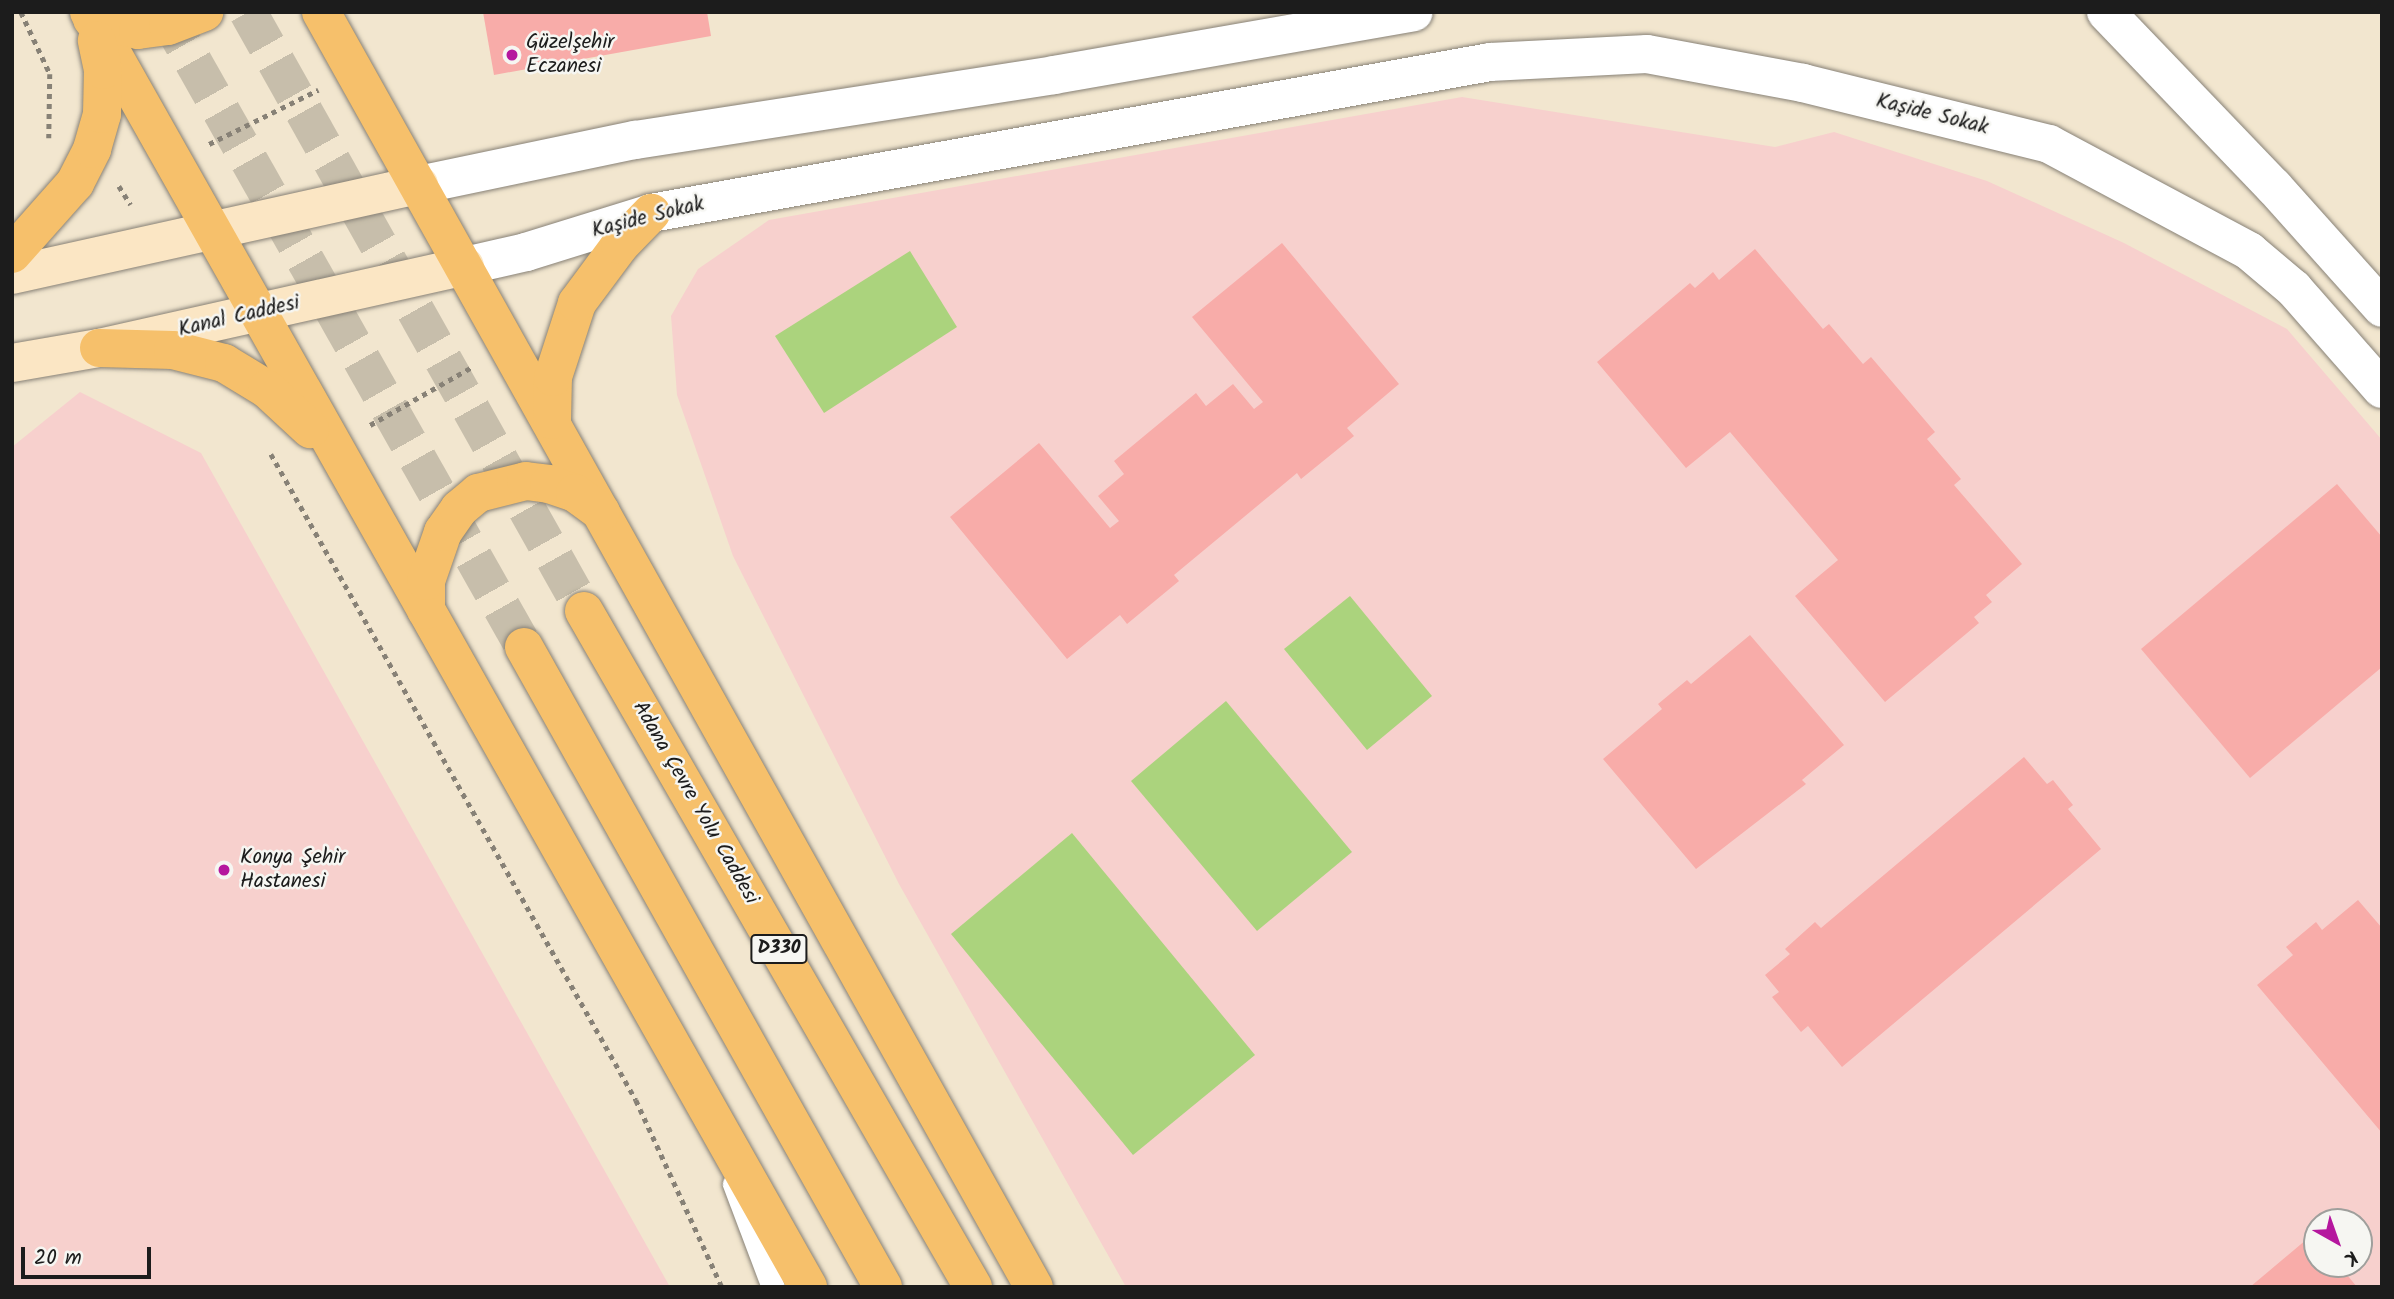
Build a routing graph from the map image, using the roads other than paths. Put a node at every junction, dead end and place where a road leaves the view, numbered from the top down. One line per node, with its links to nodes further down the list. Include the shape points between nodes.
1 (204, 12): 5 (highway, via 168,26 138,30)
2 (321, 12): 6 (highway)
3 (1414, 12): 6 (street, via 1054,75 635,140)
4 (2106, 12): 12 (street, via 2274,187)
5 (91, 16): 8 (highway); 9 (highway, via 103,71 102,114 84,166 47,219)
6 (419, 185): 8 (main road); 10 (highway)
7 (651, 213): 10 (street, Kaşide Sokak); 16 (street, Kaşide Sokak, via 1490,62 1647,54 1803,83 2049,144 2249,251 2294,289); 17 (highway, via 620,245 577,303 553,377)
8 (212, 231): 11 (main road); 13 (highway)
9 (12, 254)
10 (465, 266): 13 (main road, Kanal Caddesi); 17 (highway)
11 (12, 275)
12 (2382, 308)
13 (258, 312): 14 (main road, Kanal Caddesi); 18 (highway)
14 (99, 348): 15 (main road, Kanal Caddesi); 18 (highway, via 173,350 224,363 283,402)
15 (12, 363)
16 (2382, 389)
17 (552, 420): 19 (highway)
18 (335, 454): 20 (highway)
19 (603, 513): 20 (highway, via 575,493 549,484 526,481 478,494 443,531 426,581); 28 (highway)
20 (426, 610): 23 (highway)
21 (584, 611): 27 (highway, Adana Çevre Yolu Caddesi / D330)
22 (524, 647): 26 (highway)
23 (709, 1116): 24 (lane); 25 (highway)
24 (773, 1287)
25 (808, 1287)
26 (883, 1287)
27 (973, 1287)
28 (1034, 1287)

